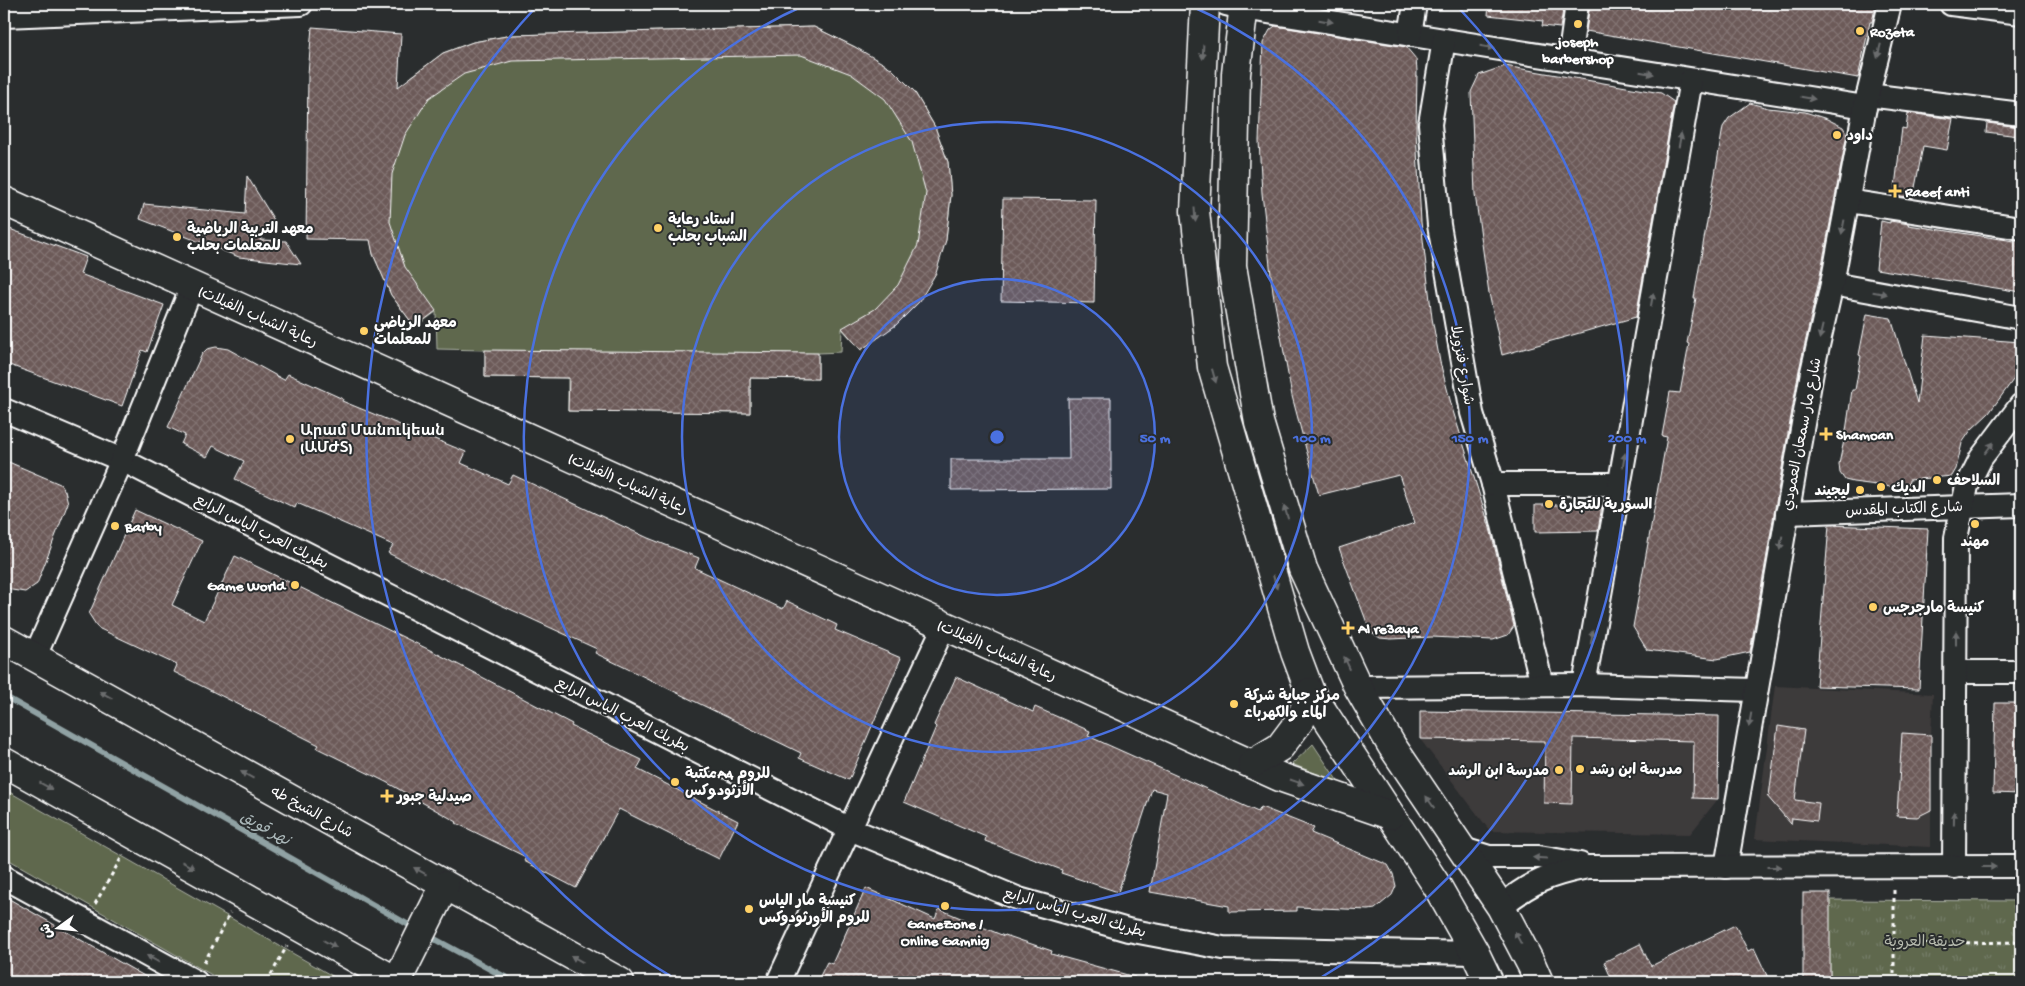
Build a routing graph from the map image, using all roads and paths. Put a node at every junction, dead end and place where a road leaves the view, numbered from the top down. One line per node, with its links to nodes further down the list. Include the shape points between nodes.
1 (301, 4): 7 (street)
2 (1205, 4): 40 (main road, one-way to 40, via 1194,210 1212,367 1295,652)
3 (1415, 4): 11 (street)
4 (1577, 4): 13 (street)
5 (1890, 4): 15 (street, شارع مار سمعان العمودي, one-way to 15)
6 (1951, 4): 10 (street)
7 (225, 5): 9 (street)
8 (1238, 5): 11 (street, one-way to 11); 38 (main road, one-way to 8, via 1303,569 1259,422 1232,266)
9 (8, 12)
10 (2021, 13)
11 (1410, 35): 12 (street)
12 (1444, 40): 13 (street, one-way to 13); 26 (street, شوارع فنزويلا, via 1430,124 1439,225 1472,413)
13 (1569, 60): 14 (street, one-way to 14)
14 (1691, 80): 15 (street, one-way to 15); 27 (street, one-way to 14)
15 (1866, 101): 16 (street); 18 (street, شارع مار سمعان العمودي)
16 (2021, 114)
17 (4, 201): 21 (main road, رعاية الشباب (الفيلات))
18 (1848, 201): 19 (street); 20 (street, شارع مار سمعان العمودي, one-way to 20)
19 (2021, 228)
20 (1832, 284): 22 (street, one-way to 22); 30 (street, شارع مار سمعان العمودي, one-way to 30, via 1812,372)
21 (192, 286): 25 (street); 31 (main road, رعاية الشباب (الفيلات))
22 (2021, 318)
23 (2021, 405): 29 (street, one-way to 23, via 1981,458)
24 (4, 410): 25 (street, بطريك العرب الياس الرابع)
25 (122, 460): 33 (street); 44 (street, بطريك العرب الياس الرابع)
26 (1493, 484): 27 (street); 36 (street, شوارع فنزويلا)
27 (1619, 484): 37 (street, one-way to 27)
28 (2021, 505): 29 (street, شارع الكتاب المقدس)
29 (1962, 506): 30 (street, شارع الكتاب المقدس); 34 (street, one-way to 29, via 1956,538)
30 (1787, 513): 39 (street, شارع مار سمعان العمودي, one-way to 39)
31 (944, 626): 42 (main road, رعاية الشباب (الفيلات)); 44 (street)
32 (4, 640): 33 (main road, شارع الشيخ طه)
33 (35, 656): 53 (main road, شارع الشيخ طه, one-way to 33)
34 (1956, 672): 35 (street); 51 (street, one-way to 34)
35 (2021, 672)
36 (1542, 685): 37 (street); 38 (street)
37 (1584, 685): 39 (street)
38 (1358, 687): 46 (main road, one-way to 38, via 1392,746)
39 (1755, 690): 49 (street, شارع مار سمعان العمودي, one-way to 49)
40 (1310, 692): 42 (main road, via 1301,719 1280,747); 43 (main road)
41 (4, 762): 45 (main road, one-way to 45)
42 (1252, 764): 43 (main road, رعاية الشباب (الفيلات), one-way to 43)
43 (1390, 815): 60 (main road, via 1437,886)
44 (850, 829): 60 (street, بطريك العرب الياس الرابع, via 1019,899 1128,930 1223,948); 65 (street)
45 (134, 835): 54 (main road, one-way to 54); 56 (path)
46 (1463, 849): 48 (street, one-way to 46, via 1540,857 1489,858); 55 (main road)
47 (2021, 866): 51 (street, one-way to 47)
48 (1588, 867): 49 (street); 55 (street, via 1545,877)
49 (1726, 867): 50 (street, one-way to 50)
50 (1894, 867): 51 (street); 59 (path)
51 (1954, 867)
52 (4, 877): 56 (street)
53 (445, 885): 63 (main road); 64 (main road, شارع الشيخ طه, one-way to 53)
54 (240, 894): 57 (main road); 61 (path)
55 (1501, 907): 67 (main road, one-way to 55)
56 (85, 922): 61 (street, one-way to 56)
57 (298, 926): 62 (path); 63 (main road, one-way to 63)
58 (2021, 942): 59 (path)
59 (1894, 944): 68 (path)
60 (1475, 953): 66 (main road)
61 (195, 982)
62 (267, 982)
63 (397, 982)
64 (620, 982)
65 (778, 982)
66 (1489, 982)
67 (1539, 982)
68 (1894, 982)

